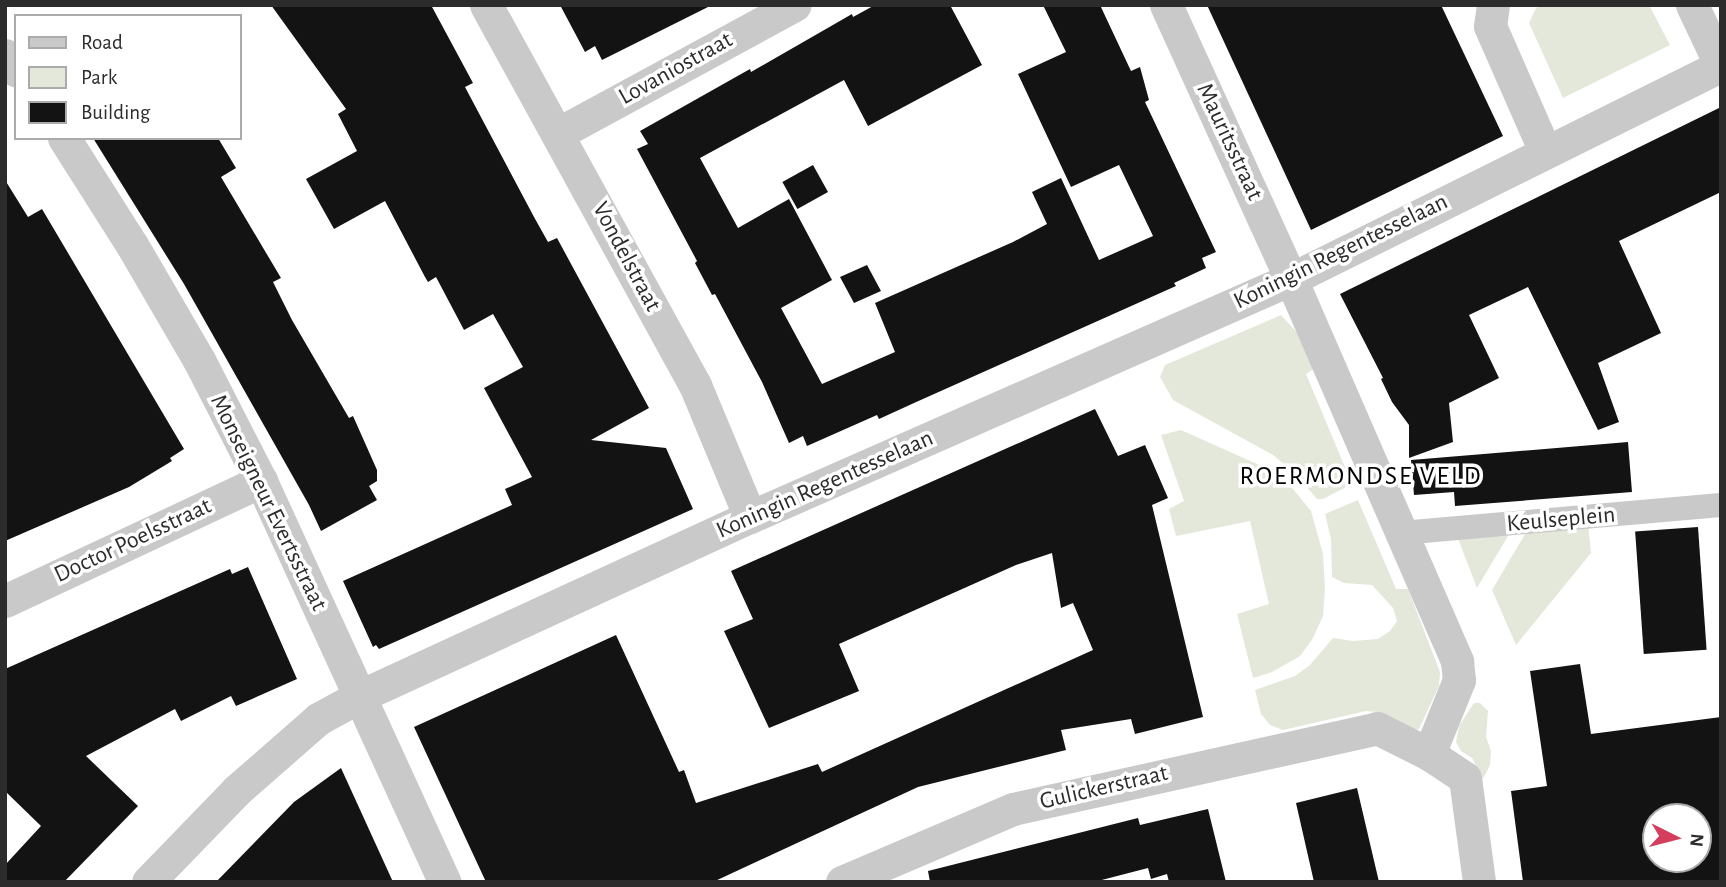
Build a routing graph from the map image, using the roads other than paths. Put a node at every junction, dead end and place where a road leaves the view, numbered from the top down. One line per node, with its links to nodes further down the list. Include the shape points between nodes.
1 (486, 5): 7 (street, Vondelstraat)
2 (794, 5): 7 (street, Lovaniostraat)
3 (1166, 5): 10 (street, Mauritsstraat)
4 (1493, 5): 9 (street, via 1490,26)
5 (1692, 5): 6 (street, Koningin Regentesselaan)
6 (1721, 66): 9 (street, Koningin Regentesselaan)
7 (559, 133): 13 (street, Vondelstraat, via 695,385)
8 (65, 140): 11 (street, Monseigneur Evertsstraat, via 199,360)
9 (1545, 151): 10 (street, Koningin Regentesselaan)
10 (1291, 279): 13 (street, Koningin Regentesselaan); 14 (street)
11 (261, 481): 15 (street, Doctor Poelsstraat); 16 (street, Monseigneur Evertsstraat)
12 (1721, 505): 14 (street, Keulseplein)
13 (750, 517): 16 (street, Koningin Regentesselaan)
14 (1401, 533): 17 (street, via 1457,661 1459,680)
15 (5, 601)
16 (360, 696): 18 (street, Koningin Regentesselaan, via 318,719 237,790); 19 (street, Monseigneur Evertsstraat)
17 (1429, 754): 20 (street, Gulickerstraat, via 1377,728 1013,809); 21 (street, via 1465,778)
18 (148, 882)
19 (445, 882)
20 (842, 882)
21 (1479, 882)

